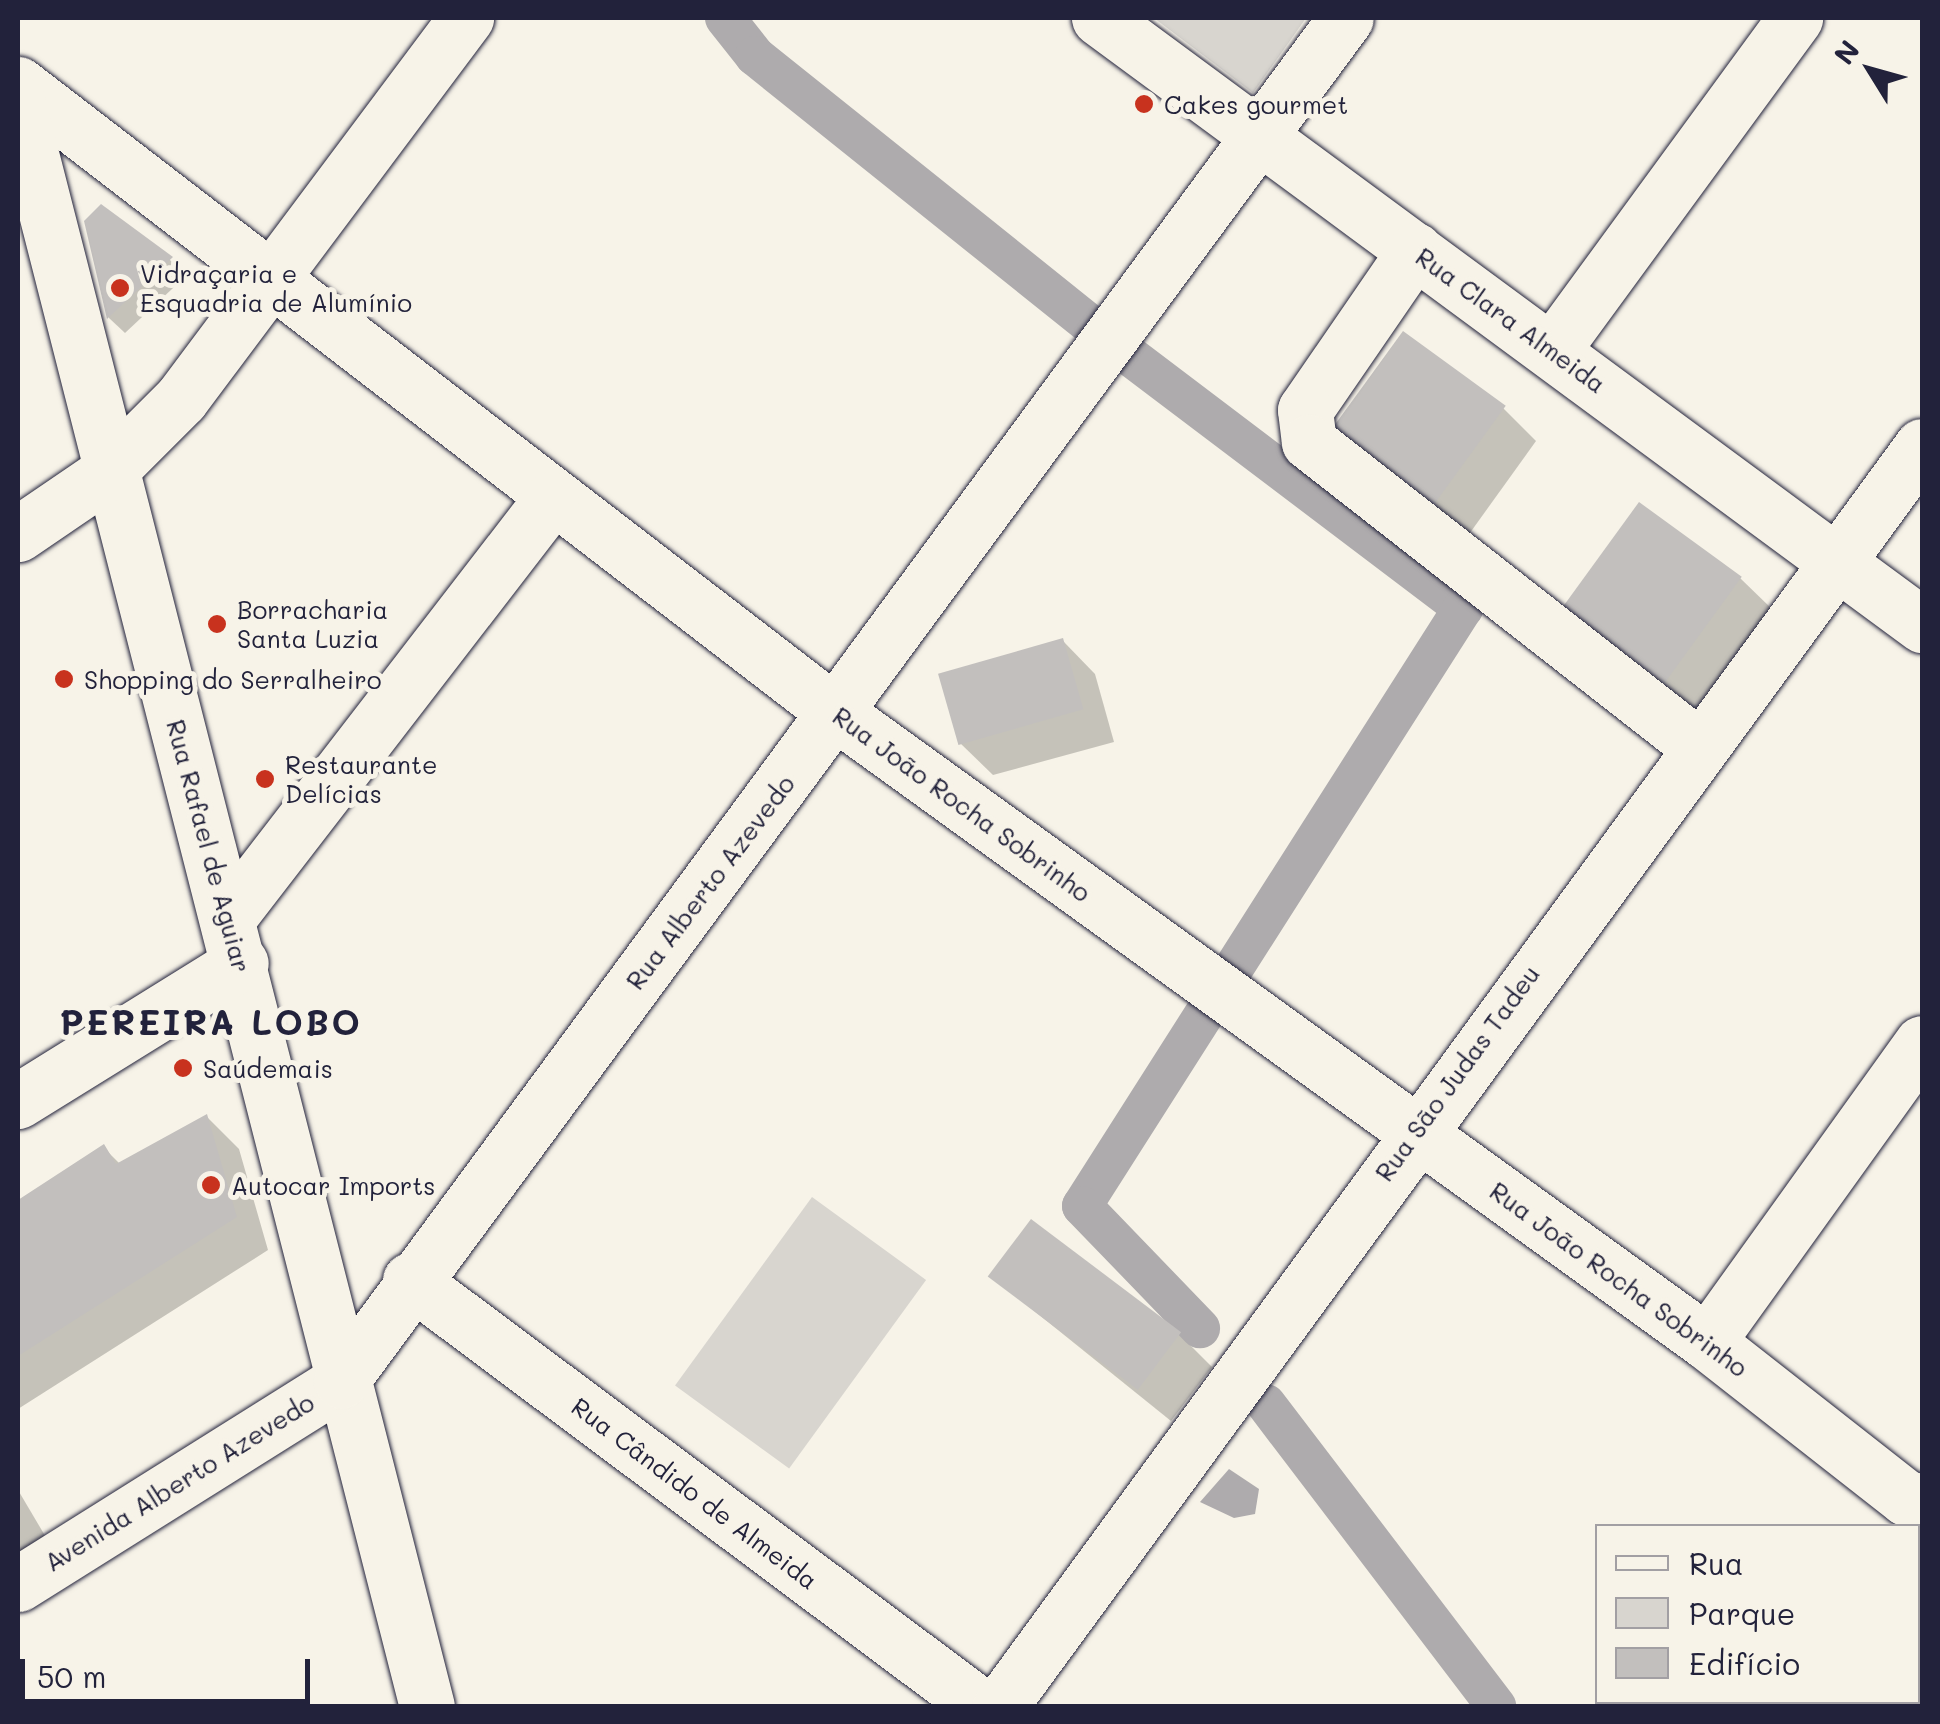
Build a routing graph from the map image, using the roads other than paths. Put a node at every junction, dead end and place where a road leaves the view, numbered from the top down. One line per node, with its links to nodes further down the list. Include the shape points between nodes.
1 (466, 18): 9 (street)
2 (1100, 18): 7 (street, Rua Clara Almeida)
3 (1346, 18): 7 (street)
4 (1795, 18): 10 (street)
5 (18, 84): 9 (street, Rua João Rocha Sobrinho)
6 (18, 103): 12 (street, Rua Rafael de Aguiar)
7 (1258, 139): 8 (street, Rua Clara Almeida); 17 (street, Rua Alberto Azevedo)
8 (1415, 250): 10 (street, Rua Clara Almeida); 18 (street, via 1305,410 1309,442)
9 (274, 281): 12 (street, via 181,400); 13 (street, Rua João Rocha Sobrinho)
10 (1553, 349): 15 (street, Rua Clara Almeida)
11 (1922, 446): 15 (street, Rua São Judas Tadeu)
12 (106, 474): 14 (street); 19 (street, Rua Rafael de Aguiar)
13 (551, 498): 17 (street, Rua João Rocha Sobrinho); 19 (street)
14 (18, 534)
15 (1837, 562): 16 (street, Rua Clara Almeida); 18 (street, Rua São Judas Tadeu)
16 (1922, 625)
17 (836, 713): 22 (street, Rua João Rocha Sobrinho); 23 (street, Rua Alberto Azevedo)
18 (1699, 747): 22 (street, Rua São Judas Tadeu)
19 (236, 938): 21 (street); 25 (street, Rua Rafael de Aguiar)
20 (1922, 1043): 24 (street)
21 (18, 1101)
22 (1415, 1129): 24 (street, Rua João Rocha Sobrinho); 30 (street, Rua São Judas Tadeu)
23 (410, 1280): 25 (street, Rua Alberto Azevedo); 29 (street, Rua Cândido de Almeida)
24 (1707, 1342): 26 (street, Rua João Rocha Sobrinho, via 1906,1498)
25 (340, 1381): 27 (street, Avenida Alberto Azevedo); 28 (street, Rua Rafael de Aguiar)
26 (1922, 1501)
27 (18, 1584)
28 (426, 1706)
29 (980, 1706)
30 (1000, 1706)

